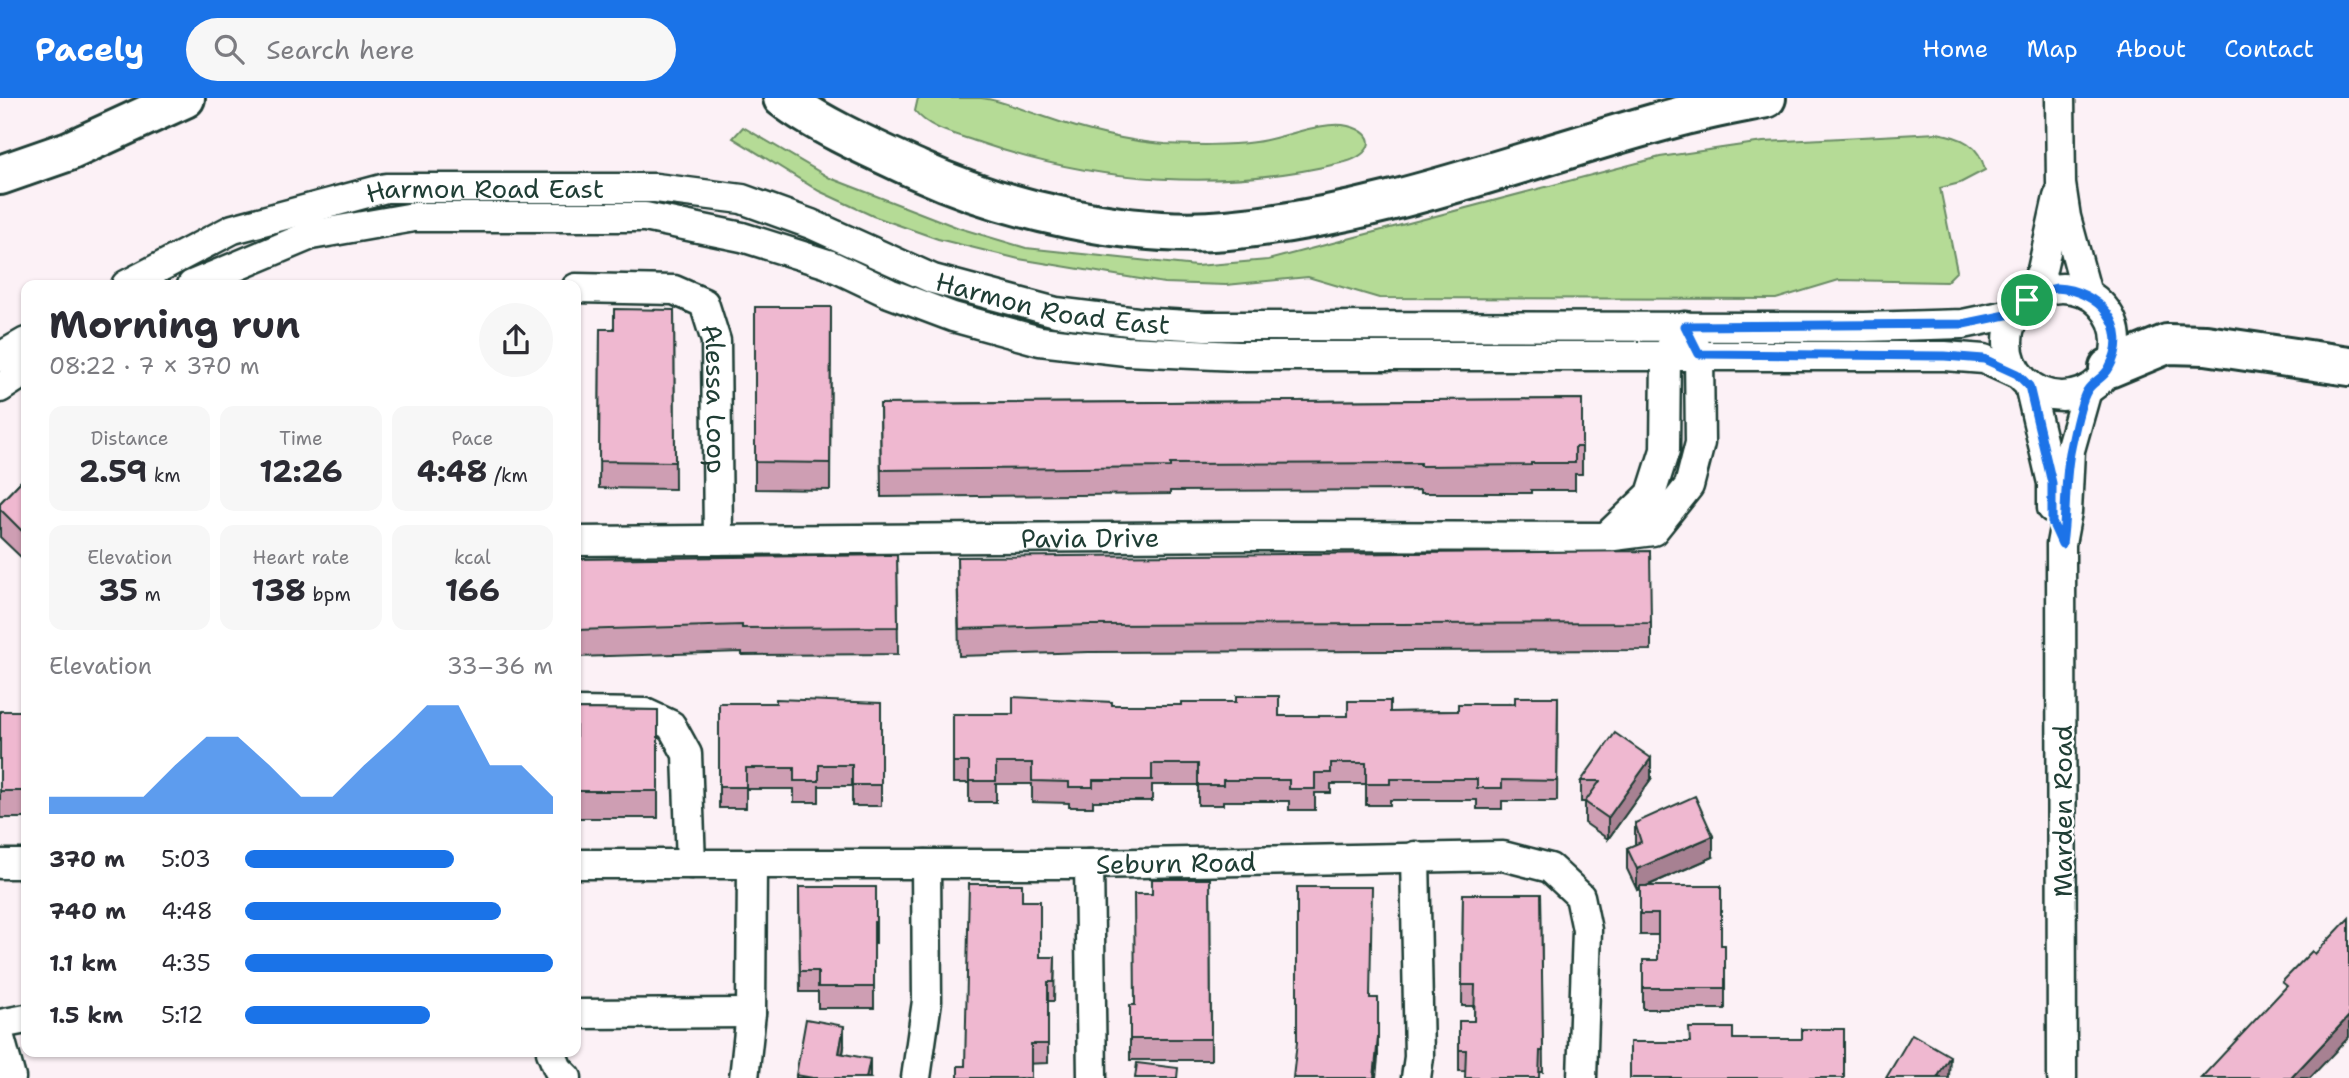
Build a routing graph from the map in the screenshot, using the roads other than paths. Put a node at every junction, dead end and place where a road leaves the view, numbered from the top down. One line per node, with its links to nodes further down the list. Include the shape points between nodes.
1 (185, 98): 5 (highway, via 69,151)
2 (1766, 98): 3 (highway, via 1679,116 1351,213 1225,230 1132,228 1043,213 955,187 873,149)
3 (786, 100)
4 (2060, 105): 6 (street)
5 (0, 175)
6 (2061, 184): 10 (street); 11 (street, via 2042,270)
7 (136, 280): 12 (street, Harmon Road East, via 233,229 386,188 656,188 742,199 811,224 933,279 1056,312 1205,326)
8 (204, 280): 15 (street, Harmon Road East, via 311,235 414,217 645,217 742,237 828,264 953,317 1040,341 1238,356)
9 (581, 288): 23 (street, Alessa Loop, via 674,289 704,303 716,341)
10 (2087, 294): 11 (street, via 2056,288 2040,292); 19 (street, via 2111,318 2116,335 2115,352)
11 (2021, 307): 12 (street, Harmon Road East, via 1963,324); 20 (street, via 2007,344)
12 (1685, 326): 14 (street, Pavia Drive); 15 (street)
13 (21, 345): 16 (street)
14 (1699, 354): 15 (street, Harmon Road East); 20 (street, Harmon Road East, via 1984,359); 22 (street, Pavia Drive, via 1700,443 1689,486 1653,531)
15 (1666, 355): 22 (street, via 1662,461 1651,494)
16 (0, 357)
17 (2349, 366): 19 (highway, via 2206,345 2167,344)
18 (21, 373): 21 (street)
19 (2098, 379): 20 (street, via 2057,396); 25 (street, Marden Road, via 2070,450)
20 (2023, 380): 25 (street, Marden Road, via 2052,483 2052,522)
21 (0, 388)
22 (1606, 537): 23 (street, Pavia Drive)
23 (719, 540): 24 (street, Pavia Drive)
24 (581, 541)
25 (2062, 544): 48 (street, Marden Road)
26 (581, 712): 31 (street, via 645,713 671,725 687,754)
27 (1415, 856): 34 (street, Seburn Road); 46 (street); 47 (street, Seburn Road, via 1503,856 1550,868 1580,896 1587,930)
28 (0, 864): 29 (street)
29 (21, 864)
30 (581, 864): 31 (street, Seburn Road)
31 (691, 864): 32 (street, Seburn Road)
32 (752, 864): 33 (street, Seburn Road); 35 (street)
33 (926, 864): 34 (street, Seburn Road); 44 (street, via 927,1002)
34 (1089, 864): 45 (street)
35 (751, 1013): 36 (street); 43 (street)
36 (581, 1014)
37 (21, 1021): 38 (street)
38 (0, 1024)
39 (0, 1038): 41 (street)
40 (553, 1057): 42 (street)
41 (11, 1078)
42 (567, 1078)
43 (744, 1078)
44 (916, 1078)
45 (1092, 1078)
46 (1416, 1078)
47 (1582, 1078)
48 (2062, 1078)

